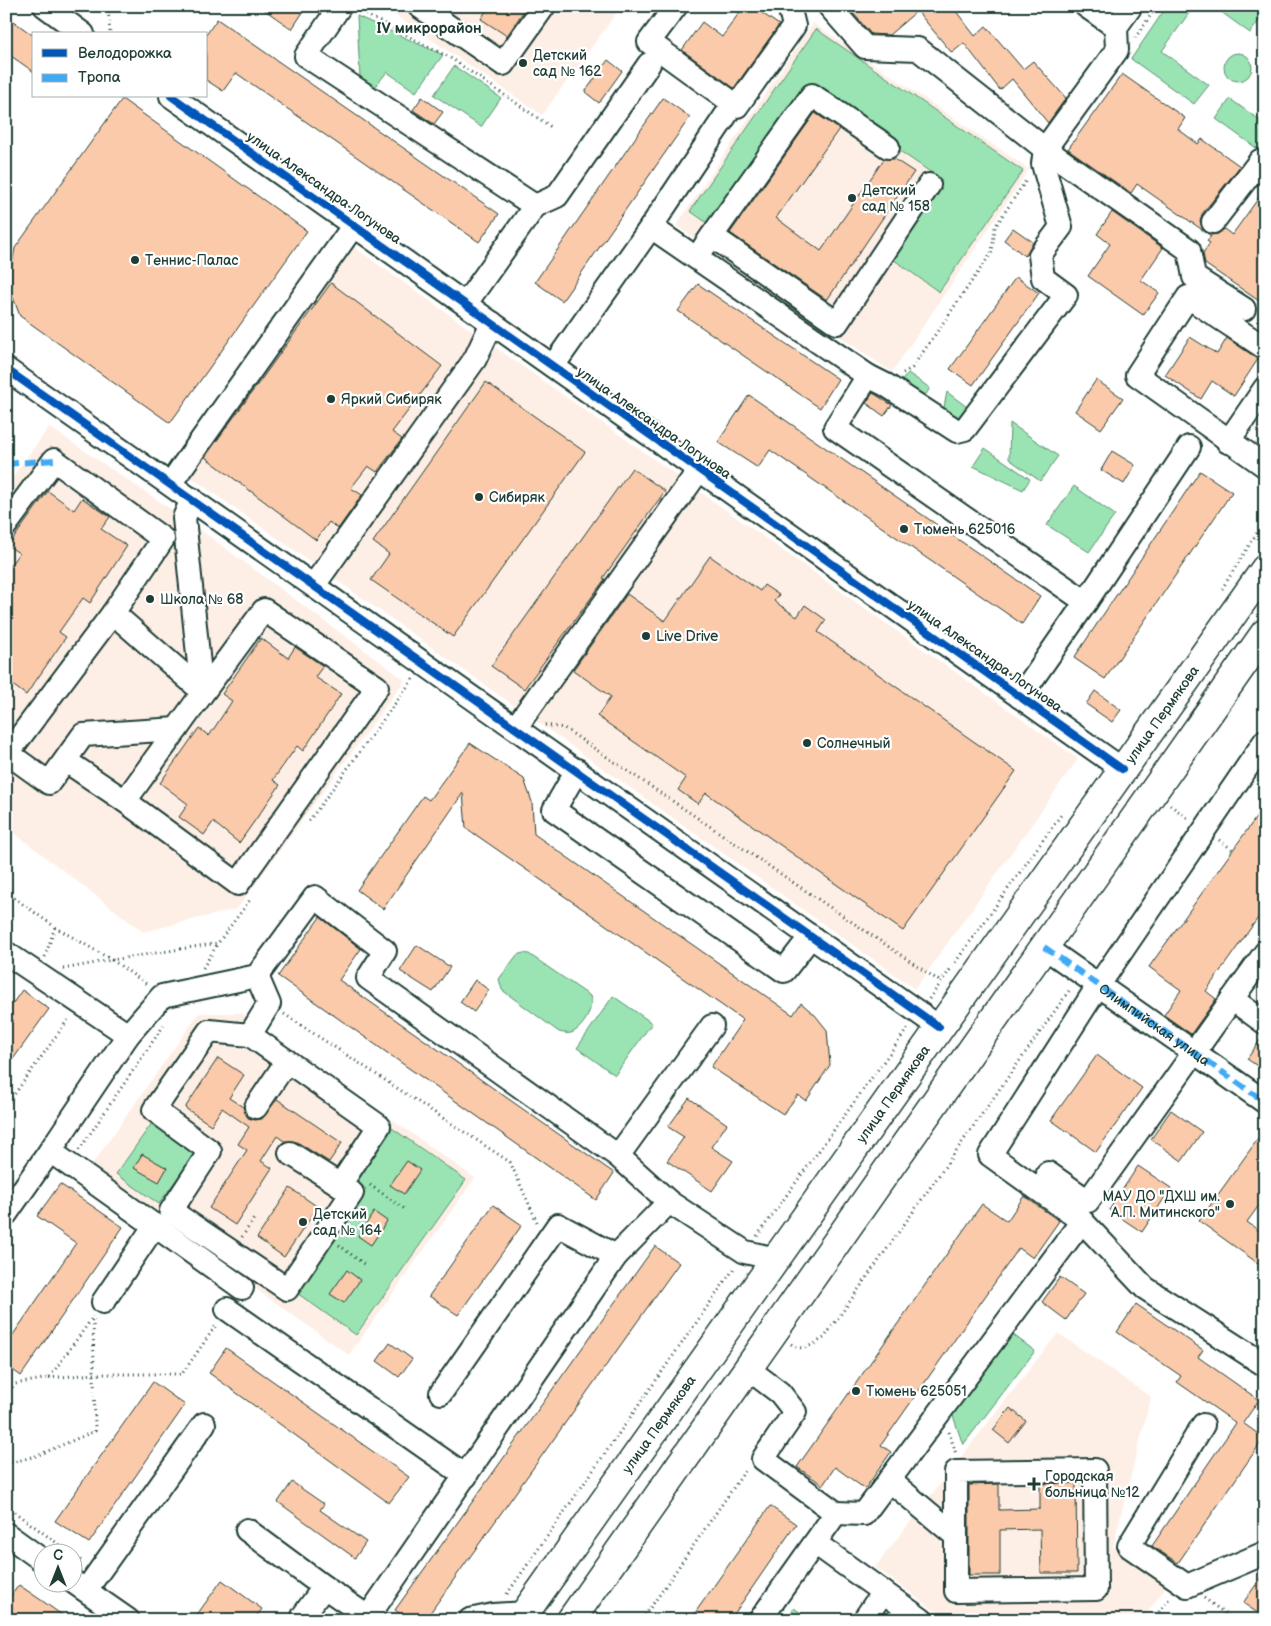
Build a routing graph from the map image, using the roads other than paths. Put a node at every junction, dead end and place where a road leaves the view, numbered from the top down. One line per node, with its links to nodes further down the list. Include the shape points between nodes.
1 (45, 6): 10 (street)
2 (340, 6): 19 (street, via 306,56)
3 (420, 6): 4 (street, via 503,64)
4 (544, 6)
5 (676, 6): 6 (street, via 649,42 738,106 794,26)
6 (789, 6)
7 (829, 6): 16 (street, via 865,47 918,49)
8 (1086, 6): 11 (street)
9 (1131, 6): 11 (street)
10 (80, 32)
11 (1124, 34): 16 (street, via 1117,50)
12 (649, 64): 19 (street, via 557,196)
13 (174, 98): 20 (street, улица Александра Логунова)
14 (726, 115): 21 (street)
15 (888, 147): 22 (street, via 812,95)
16 (1044, 154): 23 (street); 31 (street, via 1043,164 1061,228 1040,255 1043,278 1066,295 965,429 957,431)
17 (1263, 160): 23 (street)
18 (929, 185): 22 (street, via 837,323)
19 (535, 206): 25 (street)
20 (354, 225): 25 (street, улица Александра Логунова); 37 (street)
21 (651, 227): 24 (street); 29 (street)
22 (712, 236): 24 (street, via 705,246)
23 (1189, 250): 26 (street, via 1194,277)
24 (690, 255): 31 (street)
25 (466, 303): 27 (street, улица Александра Логунова)
26 (1244, 309)
27 (492, 323): 29 (street, улица Александра Логунова); 42 (street, via 475,359)
28 (1265, 348): 33 (street, via 1188,297 1137,375)
29 (553, 366): 36 (street, улица Александра Логунова)
30 (6, 369): 37 (street)
31 (877, 381): 43 (street, via 835,428)
32 (1265, 388): 33 (street)
33 (1228, 442): 35 (street)
34 (1189, 447): 43 (street)
35 (1265, 466)
36 (699, 470): 47 (street, улица Александра Логунова); 48 (street)
37 (170, 484): 38 (street)
38 (188, 509): 40 (street); 42 (street); 46 (street)
39 (6, 525): 40 (street, via 54,460)
40 (163, 539): 44 (street)
41 (1265, 569): 53 (main road, улица Пермякова)
42 (314, 585): 48 (street)
43 (1086, 602): 47 (street)
44 (113, 613): 46 (street); 51 (street)
45 (1265, 633): 57 (main road)
46 (201, 692): 49 (street); 55 (street, via 264,610 377,687 238,884)
47 (1020, 697): 53 (street, улица Александра Логунова)
48 (518, 724): 54 (street)
49 (177, 729): 52 (street, via 83,735); 55 (street)
50 (1265, 741): 61 (street)
51 (7, 753): 52 (street, via 49,783)
52 (66, 761): 55 (street)
53 (1122, 769): 63 (main road, улица Пермякова)
54 (578, 770): 56 (street); 56 (street, via 554,810 784,971)
55 (125, 801)
56 (811, 936): 63 (street)
57 (1044, 947): 61 (street, Олимпийская улица); 87 (main road)
58 (6, 953): 66 (street)
59 (1265, 953): 62 (street)
60 (257, 976): 66 (street, via 162,996); 67 (street, via 269,1004); 74 (street, via 315,897 385,951 368,978)
61 (1090, 979): 68 (street, Олимпийская улица); 79 (street, via 990,1155)
62 (1232, 999): 64 (street); 68 (street)
63 (929, 1020): 82 (main road, улица Пермякова)
64 (1265, 1023)
65 (712, 1026): 74 (street)
66 (128, 1034): 72 (street)
67 (250, 1035): 69 (street); 76 (street, via 209,1031 154,1110 210,1151 171,1210 287,1289 352,1193)
68 (1194, 1052): 70 (street, Олимпийская улица); 75 (street, via 1088,1202)
69 (287, 1061): 71 (street); 76 (street, via 379,1126)
70 (1265, 1102)
71 (256, 1107)
72 (50, 1151): 78 (street); 80 (street)
73 (290, 1153): 76 (street)
74 (618, 1156): 77 (street)
75 (1048, 1173)
76 (345, 1177)
77 (669, 1202): 81 (street); 82 (street, via 745,1252)
78 (6, 1214)
79 (1082, 1221): 86 (street, via 1145,1288); 92 (street)
80 (155, 1225): 83 (street); 84 (street)
81 (616, 1256): 88 (street, via 558,1226); 91 (street)
82 (777, 1258): 104 (main road, улица Пермякова)
83 (242, 1288)
84 (98, 1309)
85 (227, 1309): 91 (street)
86 (1265, 1365)
87 (747, 1368): 93 (street, via 780,1394 795,1412 763,1459); 109 (main road)
88 (441, 1393)
89 (204, 1424): 100 (street)
90 (1203, 1425): 99 (street, via 1129,1546 1187,1586)
91 (466, 1476): 106 (street)
92 (889, 1480): 93 (street, via 864,1514); 96 (street)
93 (836, 1513): 97 (street)
94 (247, 1530): 102 (street)
95 (6, 1534): 98 (street)
96 (956, 1536): 96 (street, via 956,1591 1096,1589 1095,1470 956,1472)
97 (815, 1543): 103 (street); 110 (street)
98 (32, 1553)
99 (1265, 1553)
100 (82, 1581)
101 (82, 1587): 107 (street)
102 (324, 1587): 105 (street); 106 (street)
103 (883, 1592): 111 (street); 112 (street)
104 (523, 1616): 108 (street, via 493,1615)
105 (303, 1618)
106 (370, 1618)
107 (128, 1620)
108 (470, 1620)
109 (571, 1620)
110 (760, 1620)
111 (864, 1620)
112 (922, 1620)

